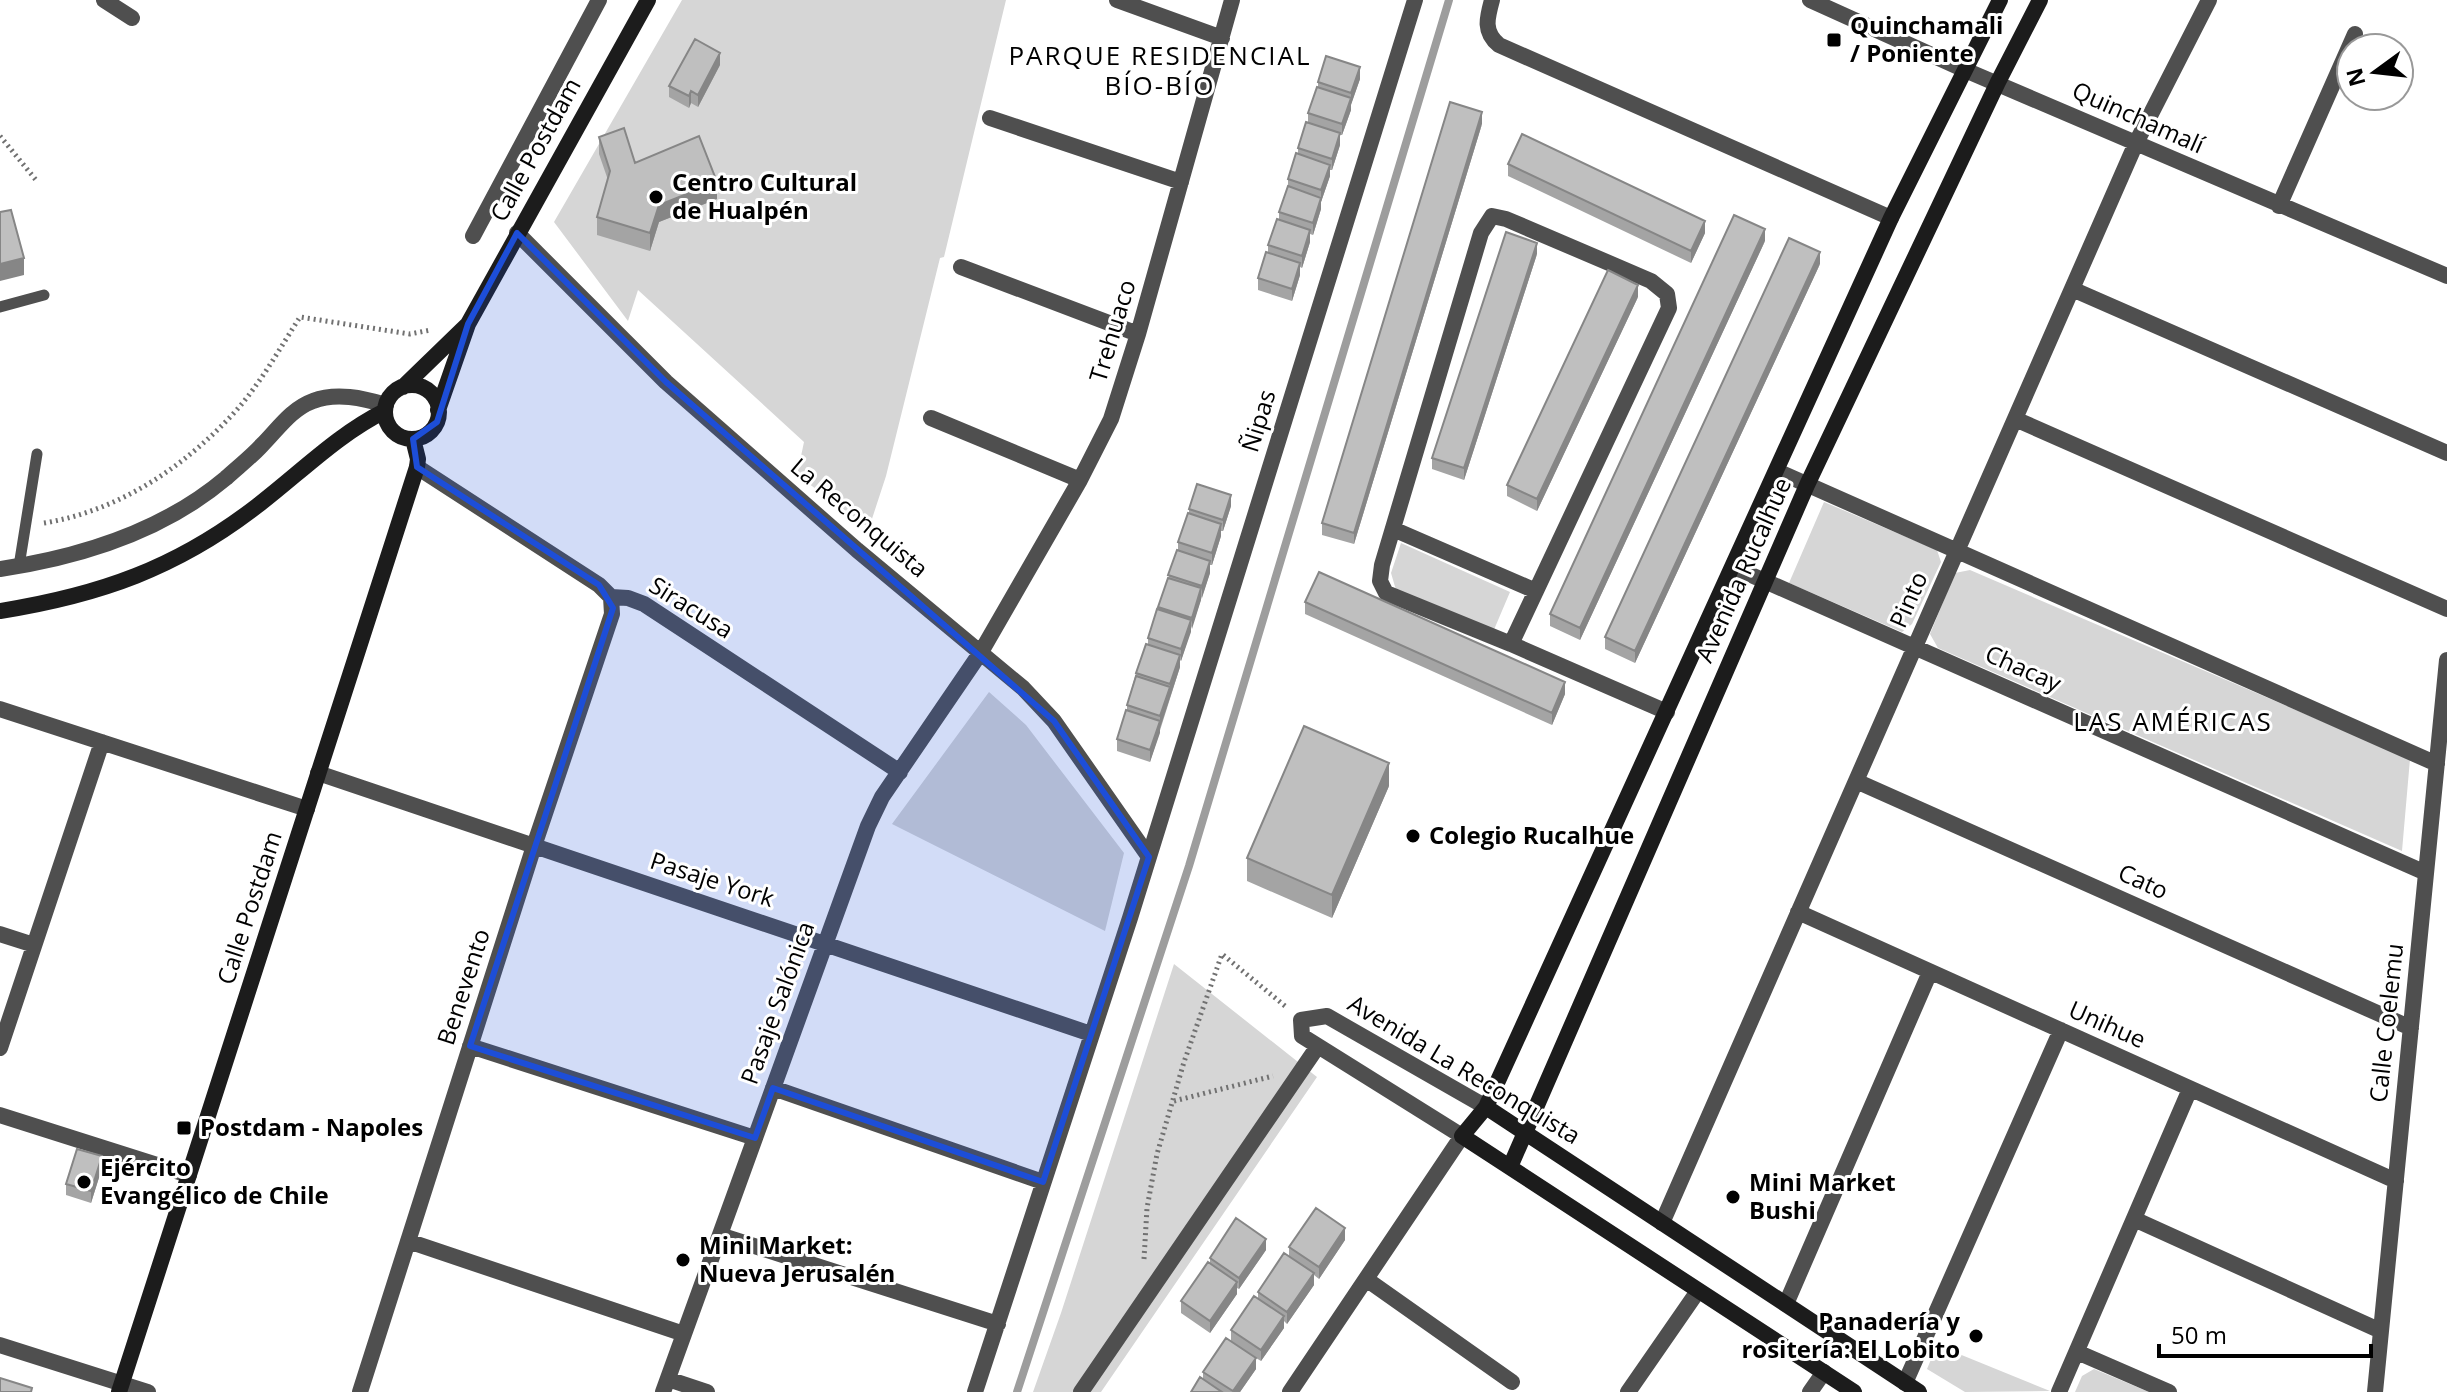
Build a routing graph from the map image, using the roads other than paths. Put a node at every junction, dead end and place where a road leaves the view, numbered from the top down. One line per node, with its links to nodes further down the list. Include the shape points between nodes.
1 (104, 0): 12 (street)
2 (599, 0): 23 (street, Calle Postdam)
3 (648, 0): 22 (street, Calle Postdam)
4 (1117, 0): 13 (street)
5 (1232, 0): 13 (street, Trehuaco)
6 (1415, 0): 66 (street, Ñipas)
7 (1492, 0): 21 (street, via 1487,25 1499,45)
8 (1810, 0): 14 (street, Quinchamalí)
9 (2000, 0): 14 (street, Avenida Rucalhue)
10 (2040, 0): 16 (street, Avenida Rucalhue)
11 (2209, 0): 18 (street, Pinto)
12 (132, 18)
13 (1222, 38): 19 (street, Trehuaco)
14 (1965, 70): 16 (street, Quinchamalí); 21 (street, Avenida Rucalhue)
15 (2335, 79): 20 (street)
16 (1998, 82): 18 (street, Quinchamalí); 42 (street, Avenida Rucalhue)
17 (990, 118): 19 (street)
18 (2136, 143): 20 (street, Quinchamalí); 26 (street, Pinto)
19 (1181, 182): 30 (street, Trehuaco)
20 (2279, 206): 25 (street, Quinchamalí)
21 (1891, 218): 40 (street, Avenida Rucalhue)
22 (517, 233): 29 (street, Calle Postdam); 55 (street, La Reconquista, via 666,382)
23 (473, 236)
24 (961, 267): 30 (street)
25 (2447, 276)
26 (2072, 289): 35 (street, Pinto); 37 (street)
27 (44, 295): 28 (lane)
28 (0, 307)
29 (468, 324): 31 (street, Calle Postdam); 33 (street, Calle Postdam)
30 (1138, 334): 41 (street, Trehuaco, via 1111,419)
31 (403, 387): 32 (street); 33 (street, via 423,388 434,397)
32 (385, 408): 36 (street, via 391,429); 45 (street, via 354,398 315,400 292,414 221,482 172,515 97,548); 52 (street, via 223,530 157,569 76,596)
33 (438, 410): 36 (street, via 434,427)
34 (931, 418): 41 (street)
35 (2015, 419): 44 (street, Pinto); 51 (street)
36 (413, 439): 39 (street, Calle Postdam)
37 (2447, 453)
38 (37, 454): 45 (lane)
39 (417, 467): 50 (street, Siracusa); 62 (street, Calle Postdam)
40 (1777, 471): 42 (street); 46 (street, Avenida Rucalhue)
41 (1080, 480): 55 (street, Trehuaco)
42 (1807, 485): 44 (street); 48 (street, Avenida Rucalhue)
43 (1393, 529): 49 (street); 49 (street, via 1481,233 1492,216 1651,281 1667,294 1669,308); 53 (street, via 1380,581 1386,593)
44 (1957, 551): 54 (street, Pinto); 60 (street)
45 (19, 566): 47 (street)
46 (1733, 567): 48 (street, Chacay); 58 (street, Avenida Rucalhue)
47 (0, 569)
48 (1765, 581): 54 (street, Chacay); 83 (street, Avenida Rucalhue)
49 (1536, 591): 53 (street)
50 (611, 597): 61 (street, Siracusa, via 644,604); 65 (street, Benevento, via 612,614)
51 (2447, 609)
52 (0, 611)
53 (1511, 644): 58 (street)
54 (1915, 647): 63 (street, Pinto); 67 (street, Chacay)
55 (981, 652): 61 (street, Pasaje Salónica); 66 (street, La Reconquista, via 1054,721)
56 (2447, 660): 60 (street, Calle Coelemu)
57 (0, 709): 59 (street)
58 (1667, 712): 81 (street, Avenida Rucalhue)
59 (102, 742): 64 (street); 71 (street)
60 (2437, 764): 67 (street, Calle Coelemu)
61 (900, 772): 70 (street, Pasaje Salónica, via 868,826)
62 (318, 773): 64 (street, Calle Postdam); 65 (street, Pasaje York)
63 (1856, 781): 68 (street, Pinto); 73 (street, Cato)
64 (307, 809): 87 (street, Calle Postdam)
65 (534, 846): 70 (street, Pasaje York); 76 (street, Benevento)
66 (1149, 857): 75 (street, Ñipas)
67 (2426, 873): 73 (street, Calle Coelemu)
68 (1798, 912): 72 (street, Unihue); 91 (street, Pinto)
69 (0, 934): 71 (street)
70 (826, 943): 75 (street, Pasaje York); 79 (street, Pasaje Salónica)
71 (34, 945): 78 (street)
72 (1930, 972): 74 (street, Unihue); 96 (street)
73 (2411, 1028): 88 (street, Calle Coelemu)
74 (2061, 1030): 80 (street, Unihue); 105 (street)
75 (1091, 1034): 89 (street, Ñipas)
76 (470, 1046): 85 (street); 93 (street, Benevento)
77 (1318, 1046): 81 (street, Avenida La Reconquista, via 1302,1036 1301,1020 1327,1016); 84 (street); 111 (street)
78 (0, 1048)
79 (773, 1088): 85 (street, Pasaje Salónica); 89 (street)
80 (2190, 1089): 88 (street, Unihue); 90 (street)
81 (1486, 1107): 83 (street, Avenida La Reconquista); 84 (street, Avenida Rucalhue)
82 (0, 1115): 87 (street)
83 (1526, 1133): 86 (street, Avenida Rucalhue); 91 (street, Avenida La Reconquista)
84 (1462, 1136): 86 (street); 94 (street)
85 (755, 1138): 92 (street, Pasaje Salónica)
86 (1510, 1167): 95 (street)
87 (189, 1175): 106 (street, Calle Postdam)
88 (2396, 1181): 98 (street, Calle Coelemu)
89 (1043, 1182): 97 (street, Ñipas)
90 (2134, 1219): 98 (street); 101 (street)
91 (1662, 1223): 96 (street, Avenida La Reconquista)
92 (720, 1235): 97 (street); 99 (street, Pasaje Salónica)
93 (408, 1241): 99 (street); 108 (street, Benevento)
94 (1366, 1279): 103 (street); 112 (street)
95 (1698, 1291): 102 (street); 113 (street)
96 (1786, 1304): 105 (street, Avenida La Reconquista)
97 (998, 1324): 110 (street, Ñipas)
98 (2381, 1331): 118 (street, Calle Coelemu)
99 (684, 1334): 104 (street, Pasaje Salónica)
100 (0, 1345): 106 (street)
101 (2077, 1352): 116 (street); 117 (street)
102 (1824, 1372): 114 (street); 115 (street)
103 (1512, 1382)
104 (665, 1385): 109 (street)
105 (1912, 1387)
106 (120, 1388): 107 (street)
107 (148, 1392)
108 (360, 1392)
109 (707, 1392)
110 (975, 1392)
111 (1081, 1392)
112 (1290, 1392)
113 (1628, 1392)
114 (1810, 1392)
115 (1854, 1392)
116 (2059, 1392)
117 (2169, 1392)
118 (2375, 1392)

